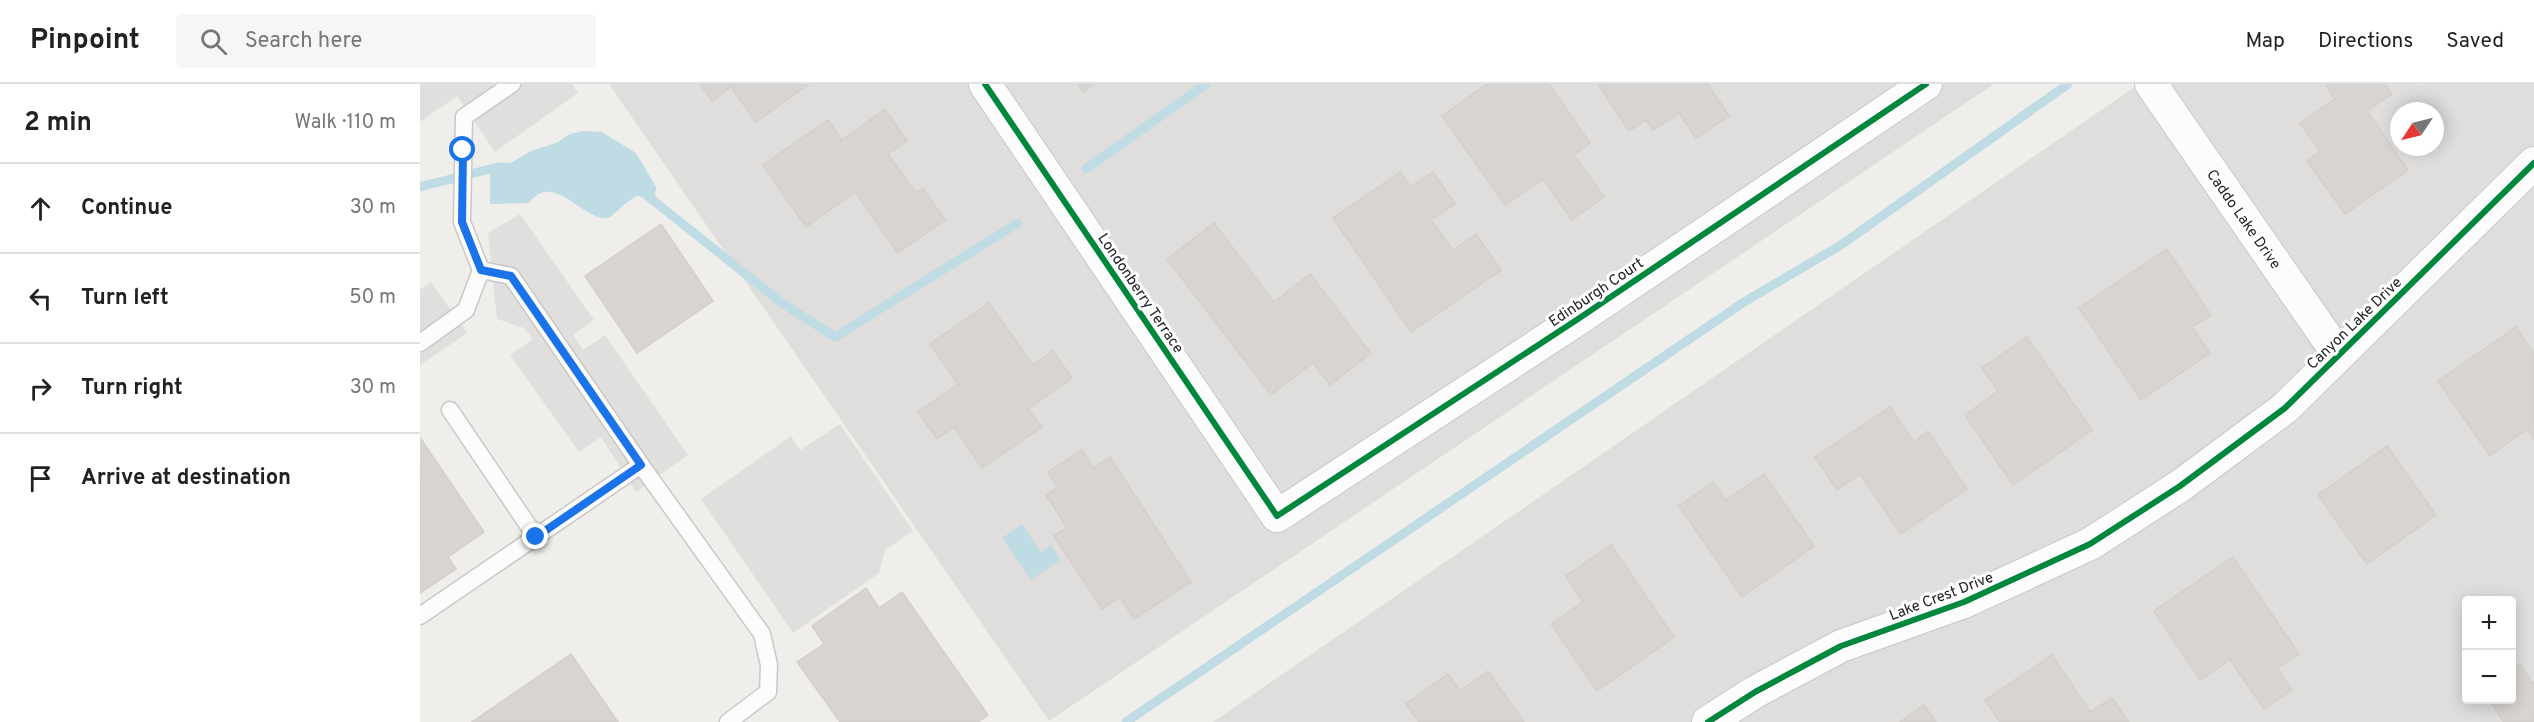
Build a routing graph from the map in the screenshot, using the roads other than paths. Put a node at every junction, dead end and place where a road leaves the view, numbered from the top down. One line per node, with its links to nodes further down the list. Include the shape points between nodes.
1 (512, 84): 6 (lane, via 464,117 462,222)
2 (984, 84): 12 (street, Londonberry Terrace)
3 (1926, 84): 12 (street, Edinburgh Court)
4 (2151, 84): 8 (street, Caddo Lake Drive)
5 (2534, 163): 8 (street, Canyon Lake Drive)
6 (481, 270): 7 (lane, via 466,310); 10 (lane, via 511,276)
7 (420, 343)
8 (2338, 354): 11 (street, Canyon Lake Drive, via 2285,408)
9 (450, 410): 13 (lane)
10 (641, 465): 13 (lane); 15 (lane, via 762,634 769,665 768,692)
11 (2180, 486): 16 (street, Lake Crest Drive, via 2090,544 1964,602 1841,646)
12 (1277, 516)
13 (536, 537): 14 (lane)
14 (420, 616)
15 (728, 722)
16 (1708, 722)

